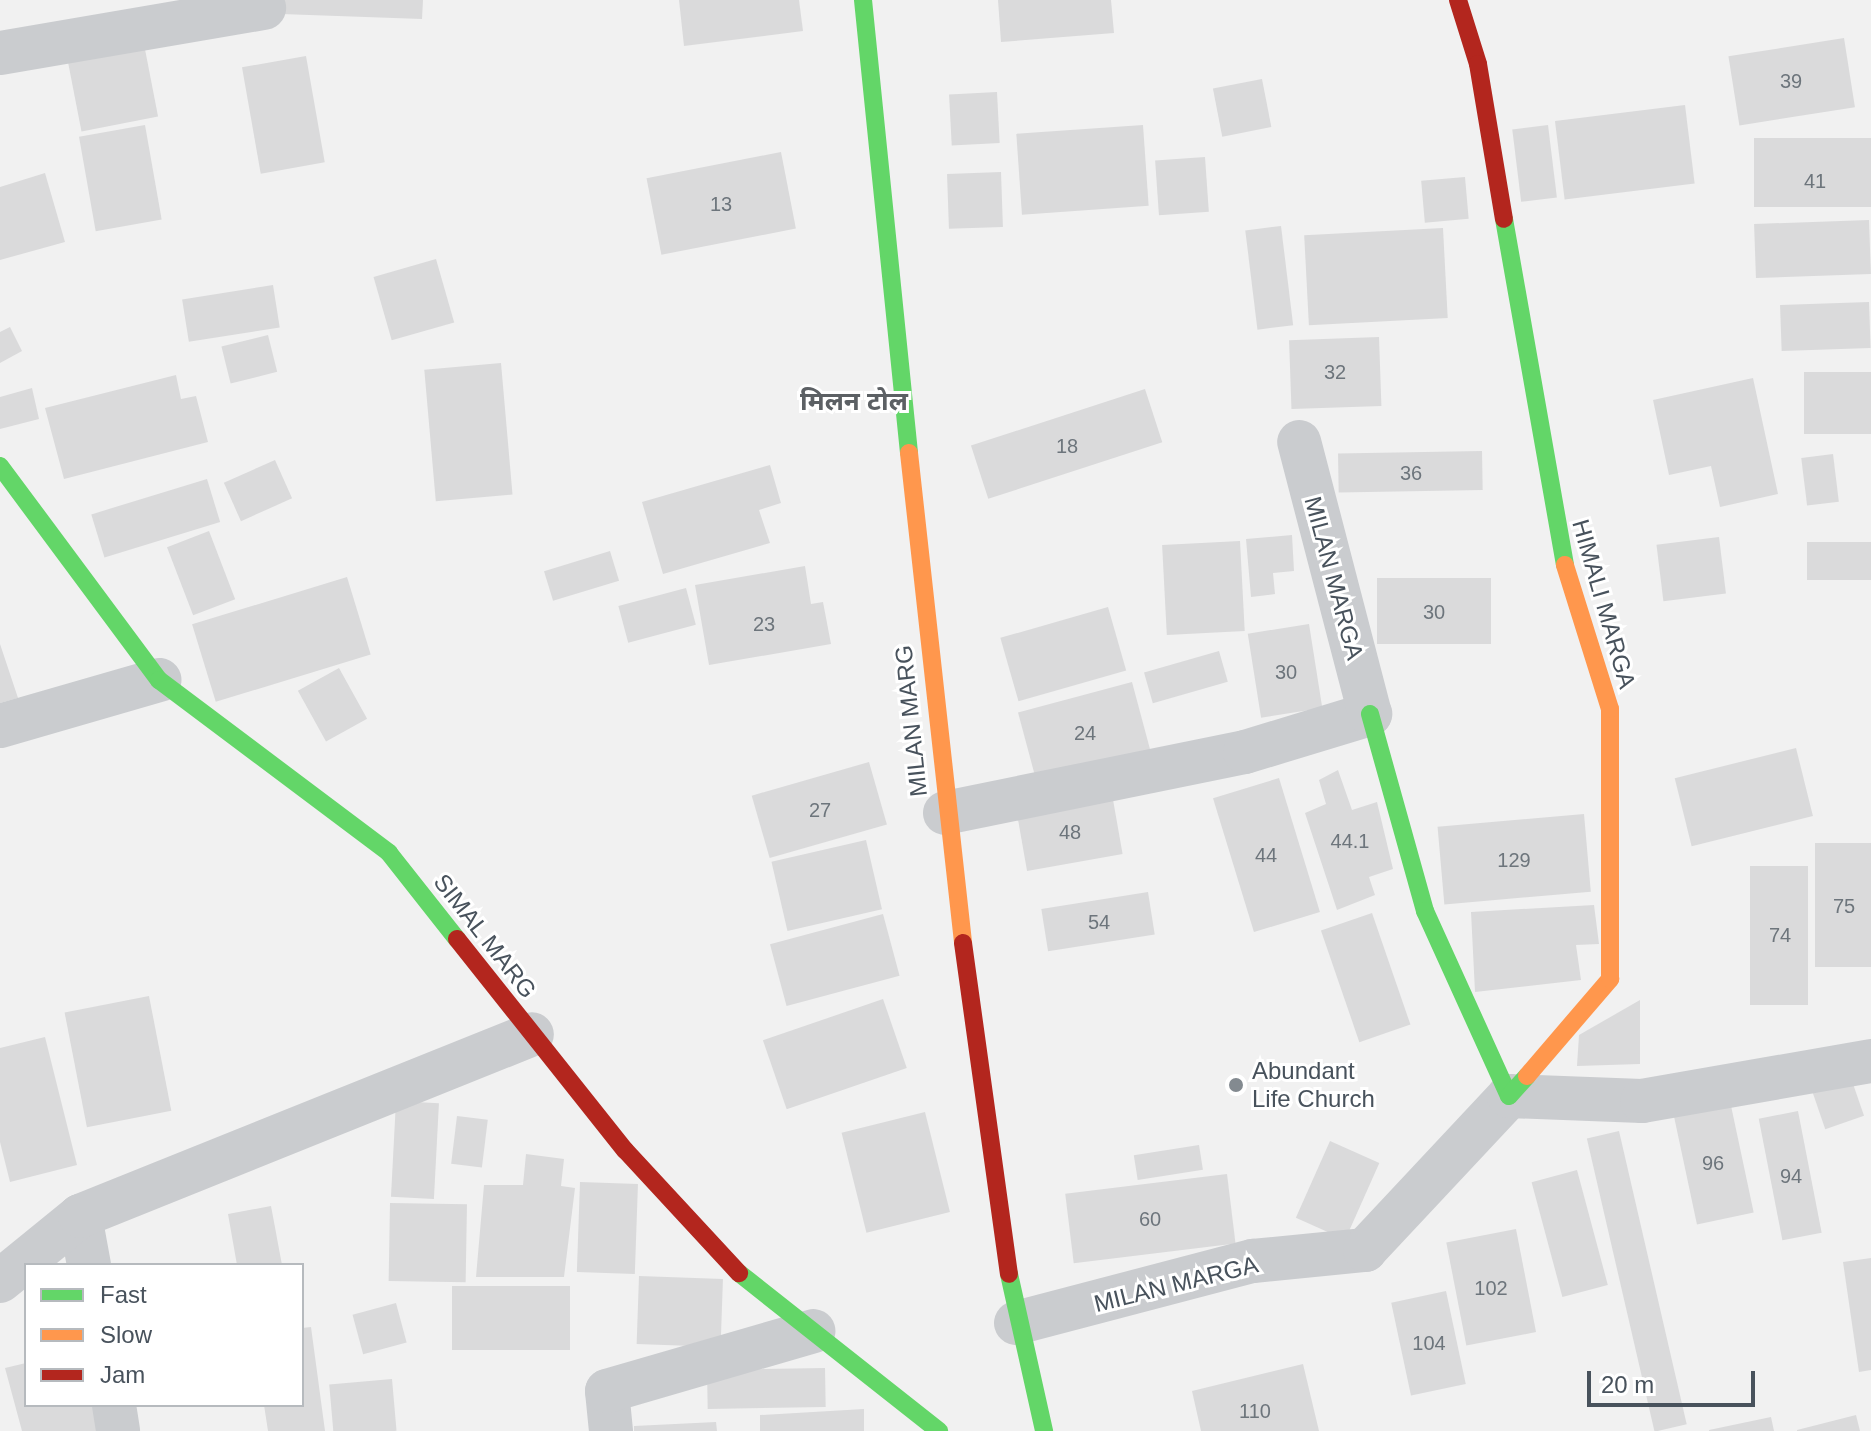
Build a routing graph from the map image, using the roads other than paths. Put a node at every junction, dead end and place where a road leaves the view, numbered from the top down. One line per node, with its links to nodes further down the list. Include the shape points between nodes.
1 (863, 0): 10 (street, MILAN MARG)
2 (1458, 0): 13 (street, HIMALI MARGA, via 1478,64 1558,544 1610,709 1610,979)
3 (264, 8): 4 (street)
4 (0, 53)
5 (1299, 442): 8 (street, MILAN MARGA)
6 (0, 466): 7 (street, SIMAL MARG)
7 (159, 680): 9 (street); 11 (street, SIMAL MARG, via 389,853)
8 (1370, 714): 10 (street, via 1245,752); 13 (street, MILAN MARGA, via 1425,911)
9 (0, 726)
10 (945, 813): 17 (street, MILAN MARG)
11 (532, 1034): 14 (street); 18 (street, SIMAL MARG, via 728,1264)
12 (1871, 1061): 13 (street, via 1642,1101)
13 (1509, 1096): 17 (street, MILAN MARGA, via 1365,1250 1253,1261)
14 (80, 1216): 15 (street); 16 (street)
15 (89, 1263)
16 (0, 1281)
17 (1016, 1323): 23 (street, MILAN MARG)
18 (813, 1331): 21 (street, via 607,1391); 22 (street, SIMAL MARG)
19 (114, 1407): 20 (street)
20 (118, 1431)
21 (611, 1431)
22 (939, 1431)
23 (1044, 1431)

